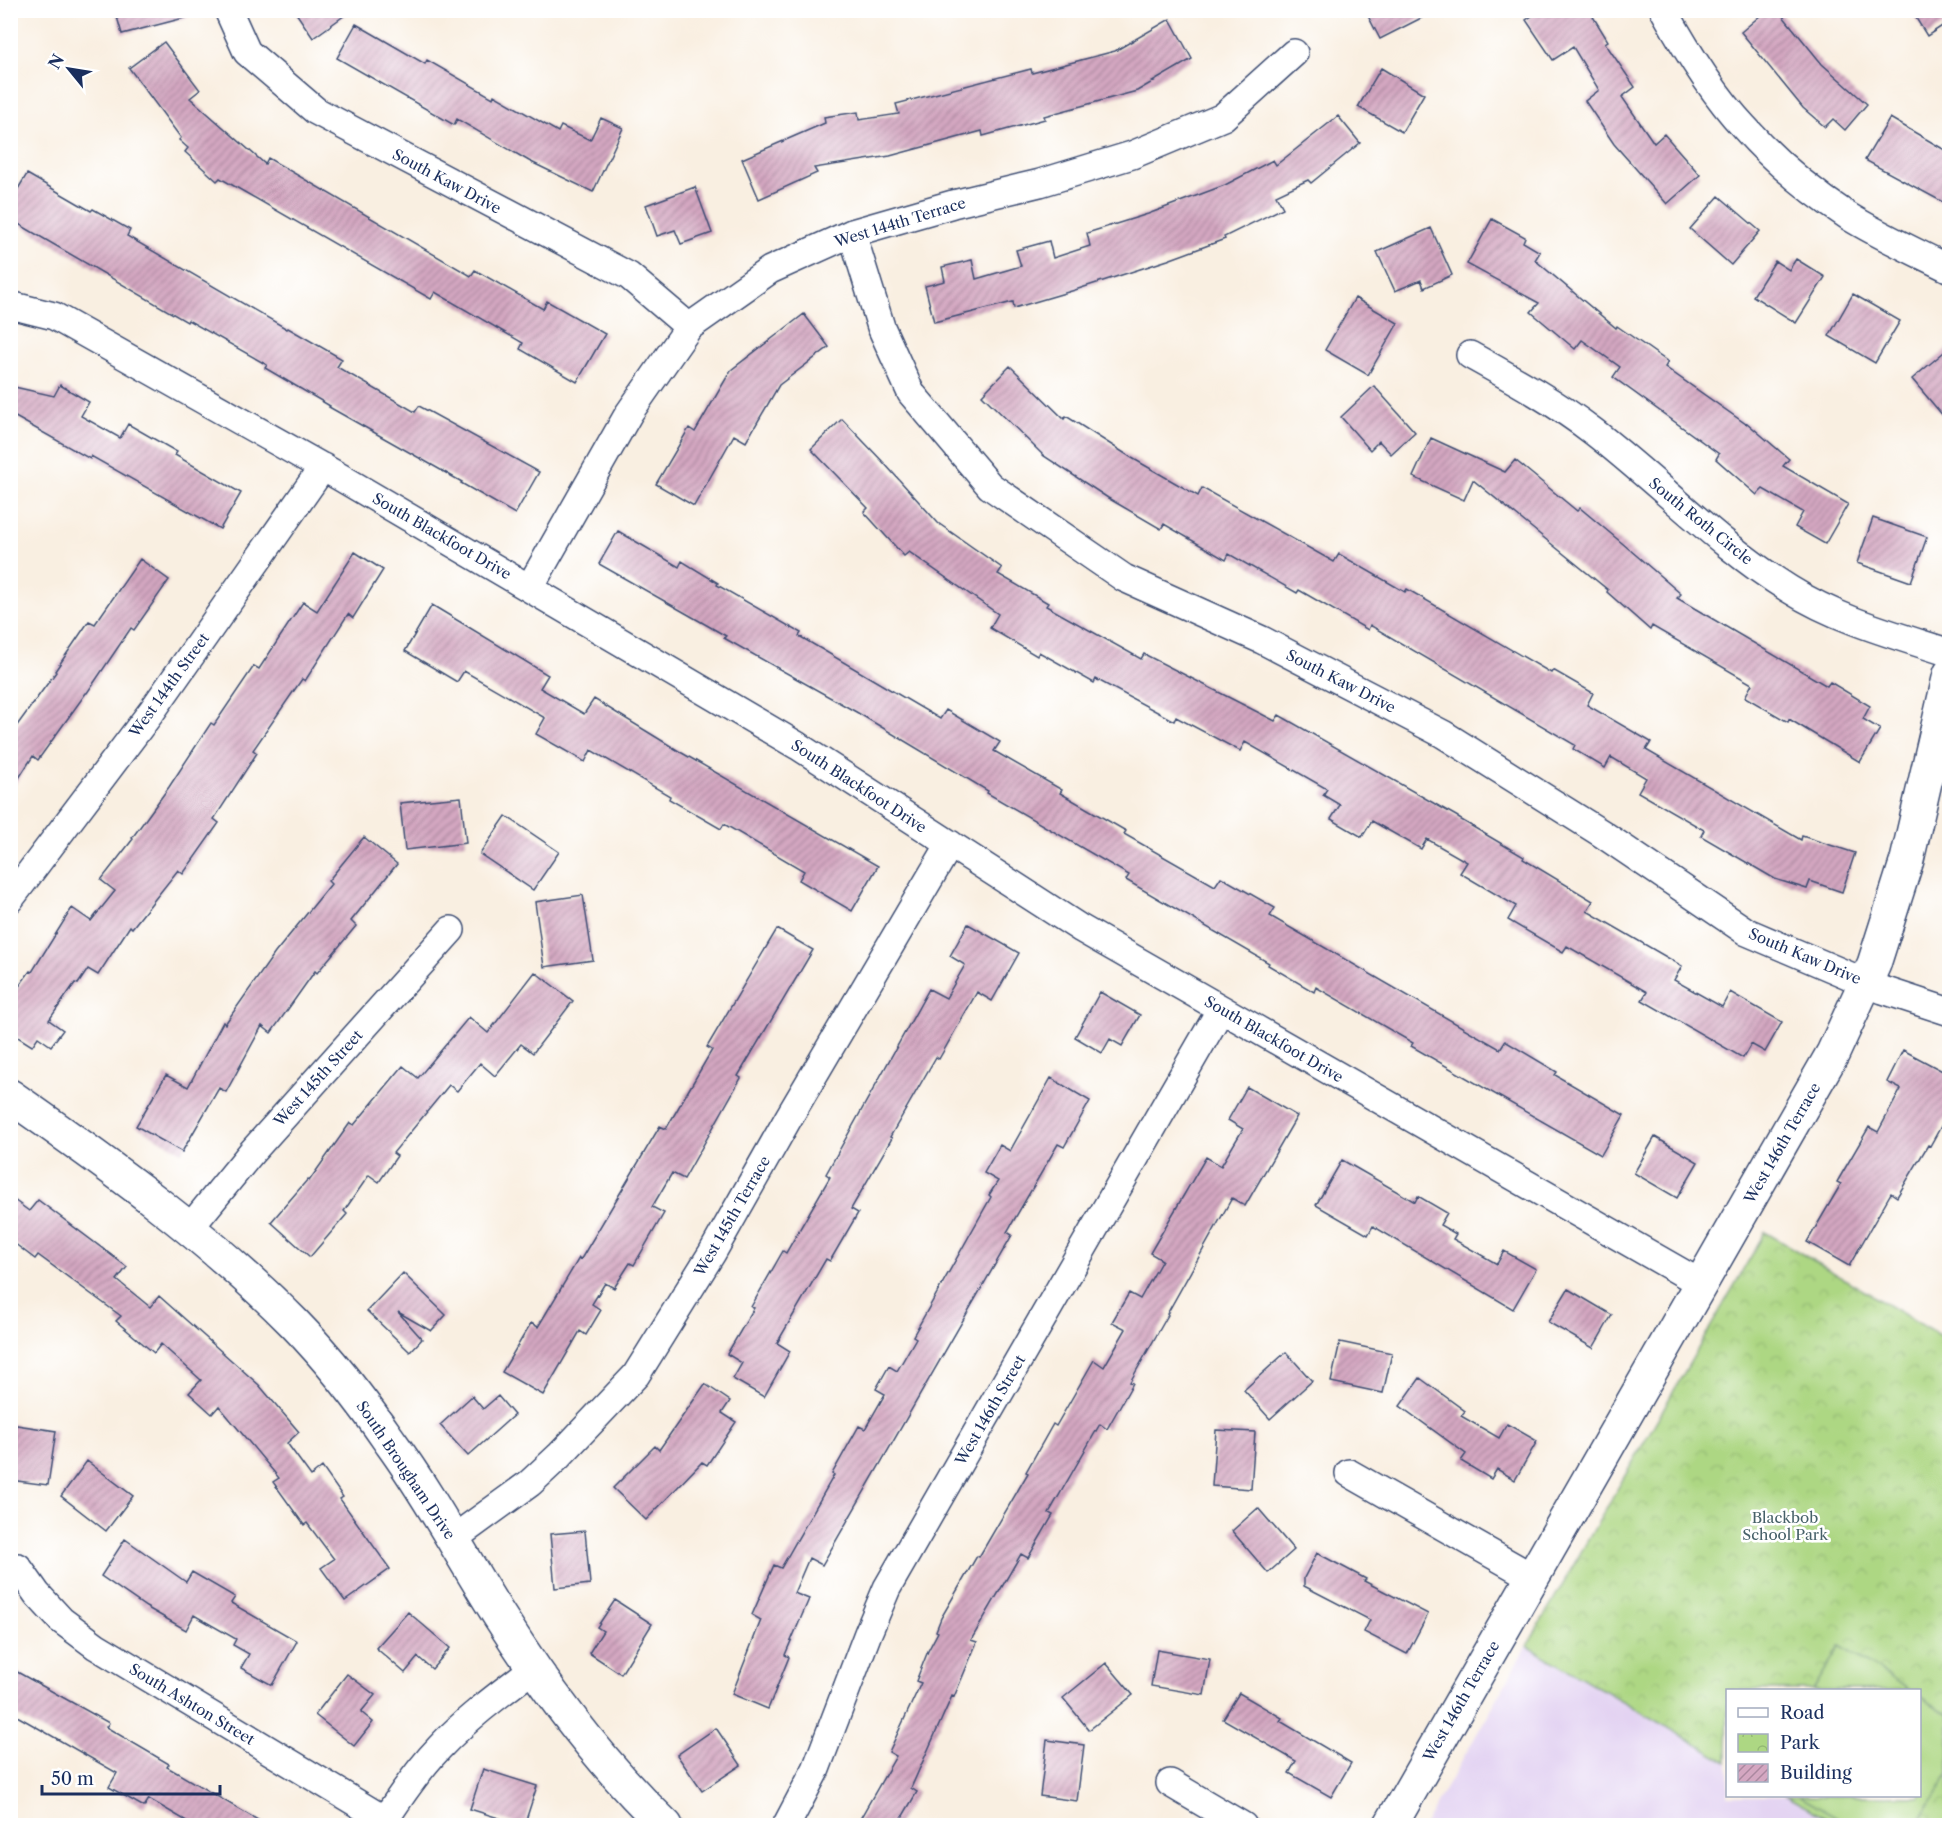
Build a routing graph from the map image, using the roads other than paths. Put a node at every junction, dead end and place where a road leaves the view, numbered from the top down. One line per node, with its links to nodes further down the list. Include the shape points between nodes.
1 (228, 10): 7 (street, South Kaw Drive, via 247,52 316,111 629,276)
2 (1664, 10): 5 (street, via 1742,126 1777,160 1849,216)
3 (1294, 53): 4 (street, West 144th Terrace, via 1223,117 1132,155)
4 (852, 233): 7 (street, West 144th Terrace, via 770,270); 16 (street, South Kaw Drive, via 881,327 911,393 990,486 1124,578 1262,640 1443,734 1601,833 1747,932)
5 (1950, 269)
6 (10, 305): 9 (street, South Blackfoot Drive, via 54,316)
7 (689, 327): 10 (street, West 144th Terrace, via 629,413)
8 (1470, 355): 11 (street, South Roth Circle, via 1594,432 1741,556 1790,590 1853,621)
9 (323, 467): 10 (street, South Blackfoot Drive); 14 (street, West 144th Street, via 152,711)
10 (530, 587): 13 (street, South Blackfoot Drive, via 798,746)
11 (1950, 653)
12 (1950, 674): 16 (street, West 146th Terrace, via 1907,860)
13 (950, 844): 17 (street, South Blackfoot Drive, via 1080,928); 23 (street, West 145th Terrace, via 712,1253 636,1375 530,1483)
14 (10, 899)
15 (451, 930): 20 (street, West 145th Street, via 251,1153)
16 (1866, 982): 18 (street, South Kaw Drive); 21 (street, West 146th Terrace, via 1833,1053)
17 (1221, 1009): 21 (street, South Blackfoot Drive); 30 (street, West 146th Street, via 887,1588 816,1769)
18 (1950, 1012)
19 (10, 1096): 20 (street, South Brougham Drive)
20 (188, 1230): 23 (street, South Brougham Drive, via 295,1324 342,1378 392,1443)
21 (1700, 1283): 25 (street, West 146th Terrace)
22 (1349, 1473): 25 (street)
23 (453, 1539): 26 (street, South Brougham Drive)
24 (18, 1567): 28 (street, South Ashton Street, via 61,1620 96,1646)
25 (1532, 1577): 32 (street, West 146th Terrace)
26 (534, 1668): 28 (street, via 441,1746); 29 (street, South Brougham Drive, via 569,1718)
27 (1170, 1783): 31 (street)
28 (383, 1823)
29 (666, 1826)
30 (786, 1826)
31 (1243, 1826)
32 (1390, 1826)

